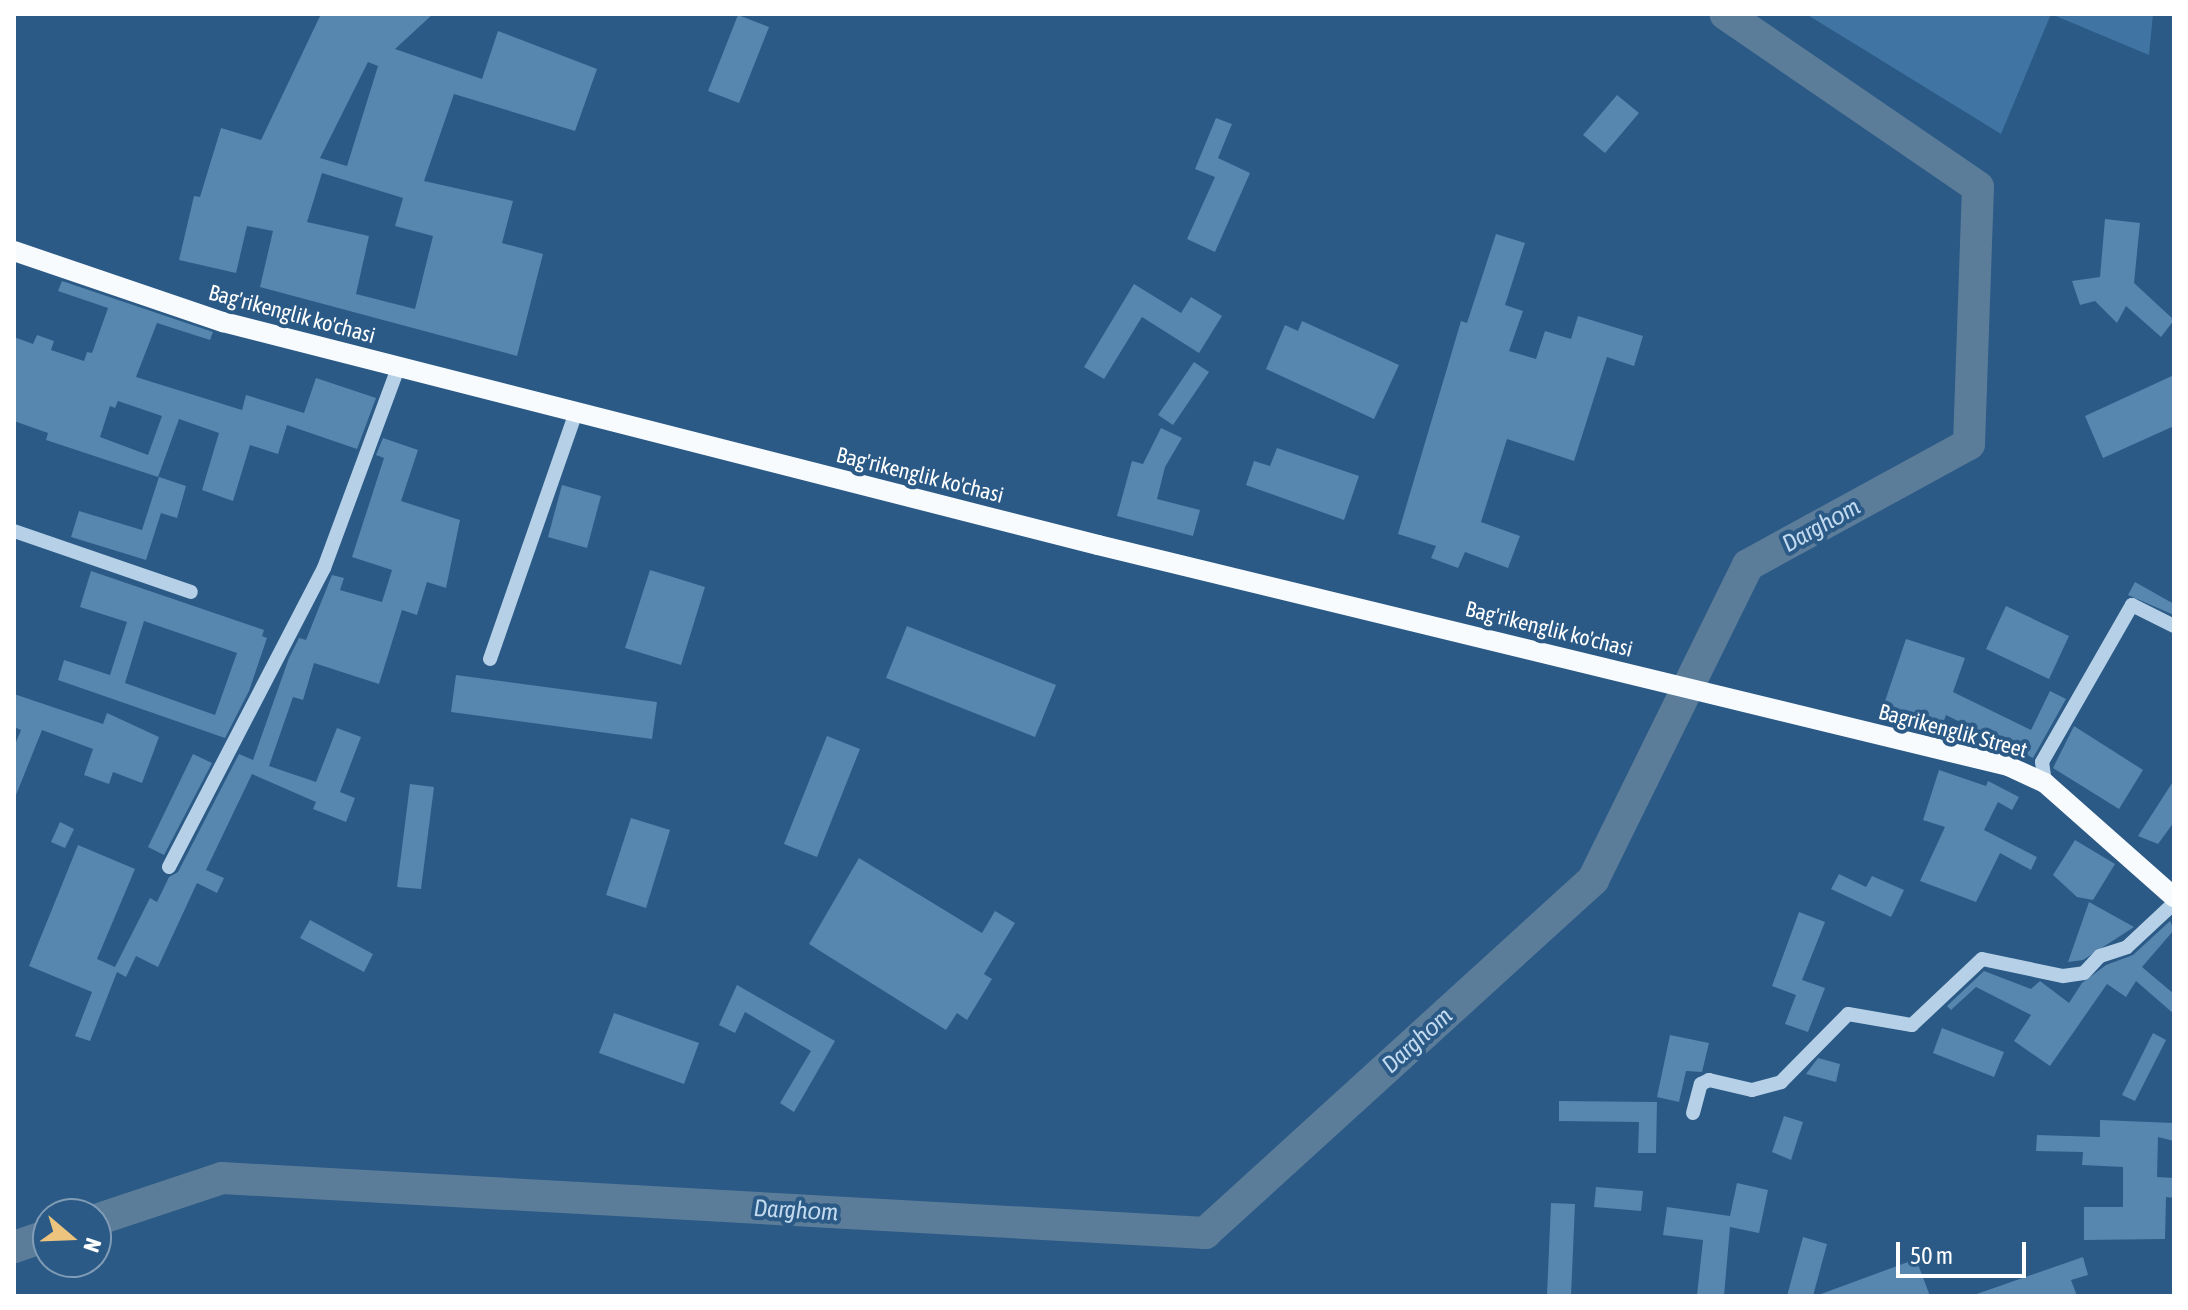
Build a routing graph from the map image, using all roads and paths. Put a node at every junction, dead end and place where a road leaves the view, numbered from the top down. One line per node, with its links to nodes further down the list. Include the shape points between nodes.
1 (14, 251): 2 (main road, Bag'rikenglik ko'chasi, via 223,322)
2 (398, 368): 3 (main road, Bag'rikenglik ko'chasi); 10 (lane, via 324,568)
3 (576, 412): 7 (lane); 8 (main road, Bag'rikenglik ko'chasi)
4 (14, 531): 5 (lane)
5 (191, 592)
6 (2174, 626): 9 (lane, via 2132,605 2042,762)
7 (490, 659)
8 (1820, 721): 9 (main road, Bagrikenglik Street, via 1996,763)
9 (2045, 783): 11 (main road, Bagrikenglik Street)
10 (169, 867)
11 (2174, 897)
12 (2174, 903): 13 (lane, via 2127,947 2100,956 2084,973 2063,976 1982,959 1912,1025 1848,1014 1781,1082 1752,1090 1709,1080 1701,1084)
13 (1693, 1113)

